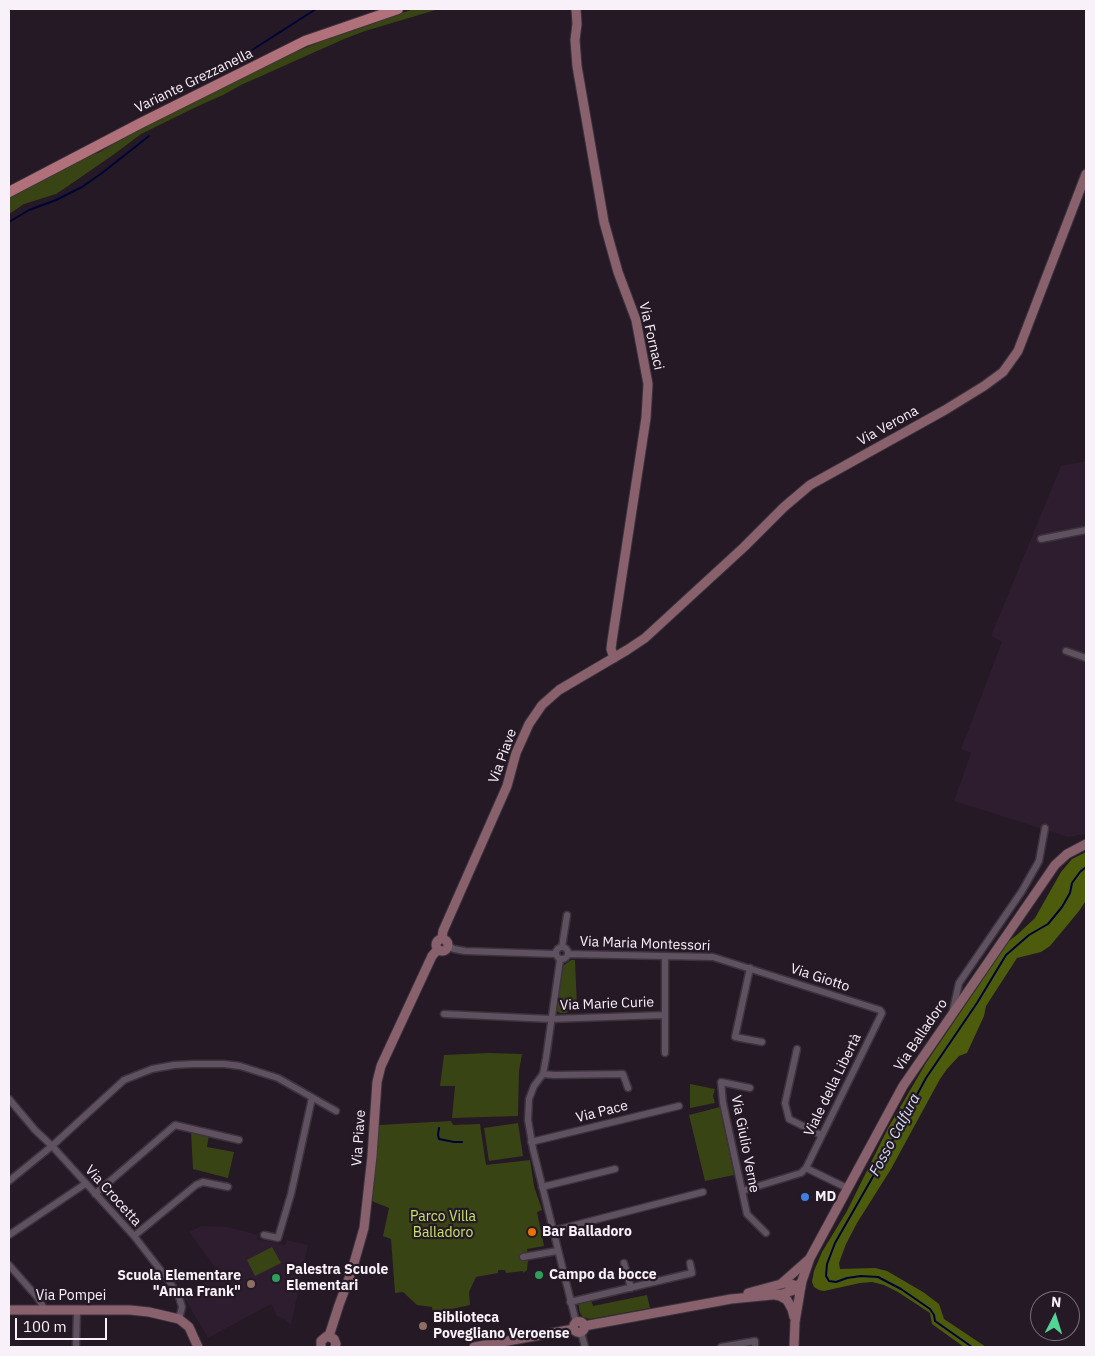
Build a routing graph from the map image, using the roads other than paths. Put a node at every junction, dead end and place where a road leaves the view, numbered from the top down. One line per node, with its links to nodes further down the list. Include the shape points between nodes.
1 (398, 9): 6 (main road, Variante Grezzanella, via 305,41)
2 (576, 9): 4 (street)
3 (581, 9): 4 (street)
4 (577, 24): 11 (street, Via Fornaci, via 577,66 604,222 636,320 648,384 646,418 611,649)
5 (1086, 174): 9 (street, Via Verona, via 1018,351 1003,372 945,410 810,485 645,638)
6 (9, 192)
7 (1086, 530): 8 (street)
8 (1040, 539)
9 (627, 650): 11 (street, Via Piave)
10 (1066, 651): 12 (street)
11 (614, 658): 16 (street, Via Piave, via 559,690 542,705 529,724 516,753 507,786 443,931)
12 (1086, 658)
13 (1045, 828): 25 (street, via 1039,861 959,983)
14 (1083, 845): 25 (street, Via Balladoro, via 1055,865)
15 (567, 915): 17 (street, Via Maria Montessori)
16 (445, 942): 18 (street, via 454,950); 75 (street, Via Piave, via 437,941 438,949 379,1074 364,1228)
17 (562, 947): 18 (street, Via Maria Montessori); 19 (street, Via Maria Montessori)
18 (555, 954): 21 (street)
19 (568, 954): 20 (street, Via Maria Montessori); 21 (street, Via Maria Montessori)
20 (665, 956): 22 (street, Via Maria Montessori, via 713,957); 26 (street)
21 (560, 960): 27 (street)
22 (750, 968): 23 (street, Via Giotto); 28 (street, via 735,1037)
23 (882, 1013): 38 (street, Viale della Libertà)
24 (444, 1014): 27 (street, Via Marie Curie)
25 (952, 1014): 48 (street, Via Balladoro, via 903,1086)
26 (664, 1015): 27 (street, Via Marie Curie); 30 (street)
27 (551, 1019): 31 (street)
28 (762, 1042)
29 (797, 1050): 38 (street, via 785,1103 789,1119)
30 (665, 1053)
31 (542, 1074): 32 (street, via 623,1074); 40 (street, via 529,1099)
32 (628, 1088)
33 (750, 1088): 49 (street, Via Giulio Verne, via 721,1082)
34 (312, 1098): 37 (street); 41 (street, via 278,1078 240,1066 192,1064 152,1069 124,1080); 55 (street, via 278,1238)
35 (9, 1099): 41 (street, Via Crocetta)
36 (679, 1106): 40 (street, Via Pace)
37 (336, 1111)
38 (821, 1135): 42 (street, Viale della Libertà)
39 (239, 1140): 51 (street, via 176,1125)
40 (531, 1142): 47 (street)
41 (52, 1146): 44 (street); 45 (street, Via Crocetta)
42 (806, 1168): 48 (street); 49 (street, via 801,1173)
43 (615, 1169): 47 (street)
44 (9, 1181)
45 (85, 1184): 51 (street, Via Crocetta); 54 (street)
46 (228, 1187): 56 (street, via 202,1182 196,1185)
47 (542, 1187): 52 (street)
48 (847, 1188): 59 (street, Via Balladoro)
49 (742, 1191): 53 (street, Via Giulio Verne, via 747,1214)
50 (703, 1192): 52 (street)
51 (95, 1194): 56 (street, Via Crocetta)
52 (552, 1231): 57 (street)
53 (766, 1233)
54 (9, 1235)
55 (264, 1235)
56 (134, 1236): 72 (street, Via Crocetta, via 179,1297 182,1308)
57 (557, 1250): 58 (street); 68 (street)
58 (523, 1257)
59 (810, 1258): 63 (street, Via Balladoro); 64 (street, Via Balladoro)
60 (624, 1263): 65 (street)
61 (690, 1263): 65 (street, via 692,1273)
62 (9, 1265): 70 (street)
63 (782, 1283): 64 (street); 67 (street, Via Balladoro)
64 (800, 1287): 66 (street, Via Balladoro); 73 (street)
65 (630, 1288): 68 (street)
66 (775, 1295): 67 (street, Via Balladoro); 73 (street, via 783,1297 791,1306)
67 (731, 1299): 74 (street, Via Balladoro)
68 (570, 1302): 74 (street)
69 (9, 1310): 70 (street, Via Pompei)
70 (45, 1310): 71 (street, Via Pompei)
71 (77, 1311): 72 (street, Via Pompei, via 130,1310); 77 (street)
72 (179, 1319): 78 (street)
73 (795, 1322): 84 (street)
74 (579, 1327): 81 (street, Via Balladoro); 82 (street)
75 (329, 1336): 79 (street, via 322,1339); 80 (street)
76 (755, 1344): 83 (street)
77 (76, 1347)
78 (198, 1347)
79 (320, 1347)
80 (337, 1347)
81 (474, 1347)
82 (584, 1347)
83 (721, 1347)
84 (794, 1347)

